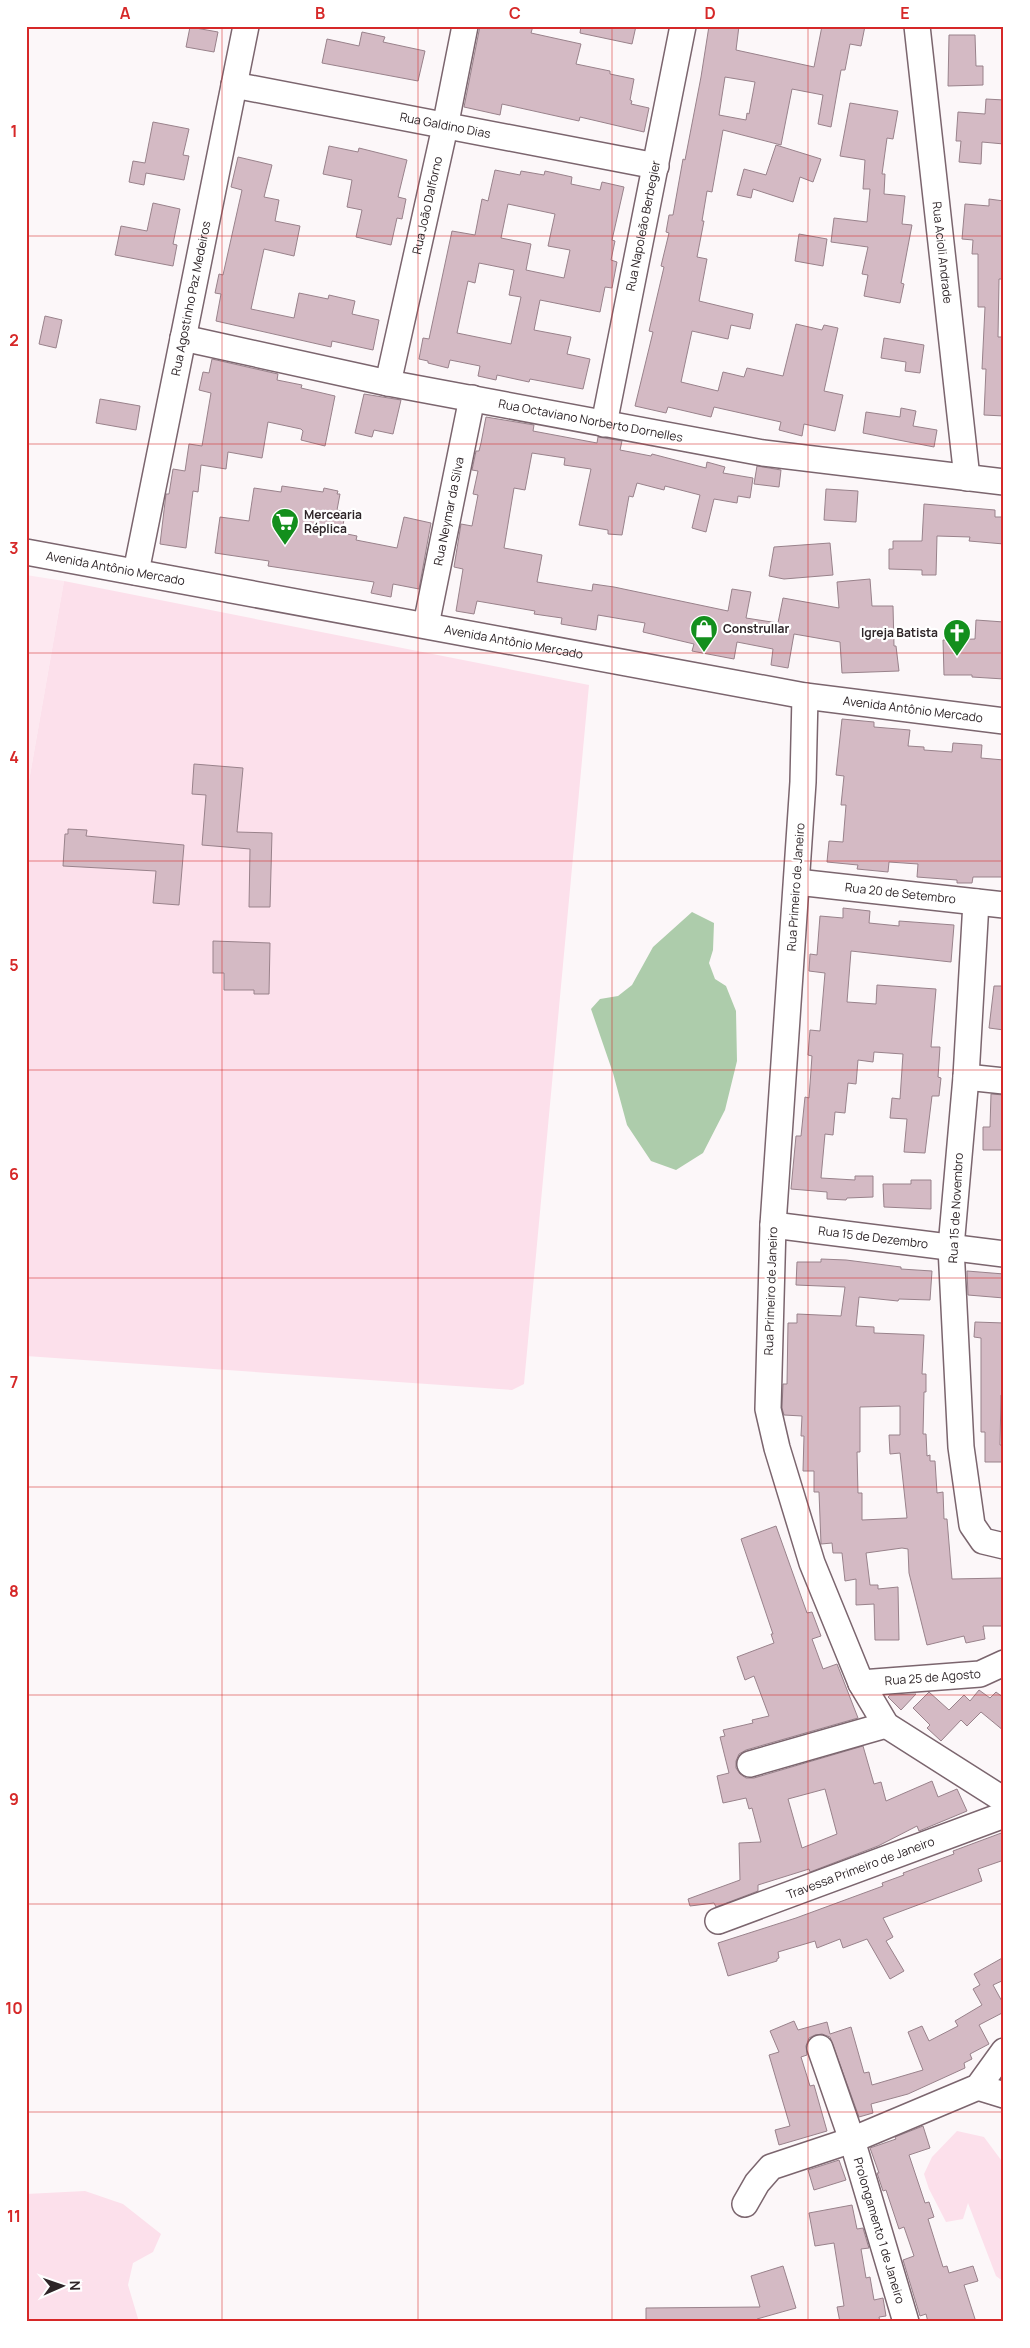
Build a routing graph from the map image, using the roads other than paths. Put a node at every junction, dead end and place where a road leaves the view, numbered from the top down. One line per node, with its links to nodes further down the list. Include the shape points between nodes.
1 (246, 26): 5 (street, Rua Agostinho Paz Medeiros)
2 (465, 26): 6 (street, Rua João Dalforno)
3 (683, 26): 7 (street, Rua Napoleão Berbegier)
4 (917, 26): 12 (street, Rua Acioli Andrade)
5 (234, 85): 6 (street, Rua Galdino Dias); 8 (street, Rua Agostinho Paz Medeiros)
6 (445, 127): 7 (street, Rua Galdino Dias); 9 (street, Rua João Dalforno)
7 (656, 166): 11 (street, Rua Napoleão Berbegier)
8 (183, 338): 9 (street, Rua Octaviano Norberto Dornelles); 15 (street, Rua Agostinho Paz Medeiros)
9 (388, 383): 10 (street, Rua Octaviano Norberto Dornelles)
10 (472, 398): 11 (street, Rua Octaviano Norberto Dornelles); 16 (street, Rua Neymar da Silva)
11 (604, 424): 12 (street, Rua Octaviano Norberto Dornelles, via 763,453)
12 (967, 478): 13 (street, Rua Octaviano Norberto Dornelles)
13 (1004, 482)
14 (26, 552): 15 (street, Avenida Antônio Mercado)
15 (136, 572): 16 (street, Avenida Antônio Mercado)
16 (426, 625): 17 (street, Avenida Antônio Mercado)
17 (805, 696): 18 (street, Avenida Antônio Mercado); 19 (street, Rua Primeiro de Janeiro)
18 (1004, 721)
19 (797, 882): 20 (street, Rua 20 de Setembro); 24 (street, Rua Primeiro de Janeiro)
20 (976, 902): 21 (street, Rua 20 de Setembro); 22 (street, Rua 15 de Novembro)
21 (1004, 905)
22 (966, 1077): 23 (street); 25 (street, Rua 15 de Novembro)
23 (1004, 1081)
24 (773, 1225): 25 (street, Rua 15 de Dezembro); 29 (street, Rua Primeiro de Janeiro, via 768,1409 776,1448 812,1564)
25 (951, 1247): 26 (street, Rua 15 de Dezembro); 27 (street, Rua 15 de Novembro, via 961,1447 972,1525)
26 (1004, 1254)
27 (994, 1543)
28 (1004, 1663): 29 (street, Rua 25 de Agosto, via 980,1674)
29 (861, 1682): 30 (street, Rua Primeiro de Janeiro)
30 (886, 1725): 31 (street); 32 (street, Rua Primeiro de Janeiro)
31 (750, 1764)
32 (1004, 1800)
33 (1004, 1815): 34 (street, Travessa Primeiro de Janeiro)
34 (718, 1921)
35 (820, 2048): 39 (street, Prolongamento 1 de Janeiro)
36 (1004, 2051): 37 (street)
37 (978, 2087): 38 (street); 39 (street, Prolongamento 1 de Janeiro)
38 (1004, 2095)
39 (852, 2140): 40 (street, Prolongamento 1 de Janeiro, via 771,2168 757,2182); 41 (street, Prolongamento 1 de Janeiro)
40 (745, 2204)
41 (906, 2322)

